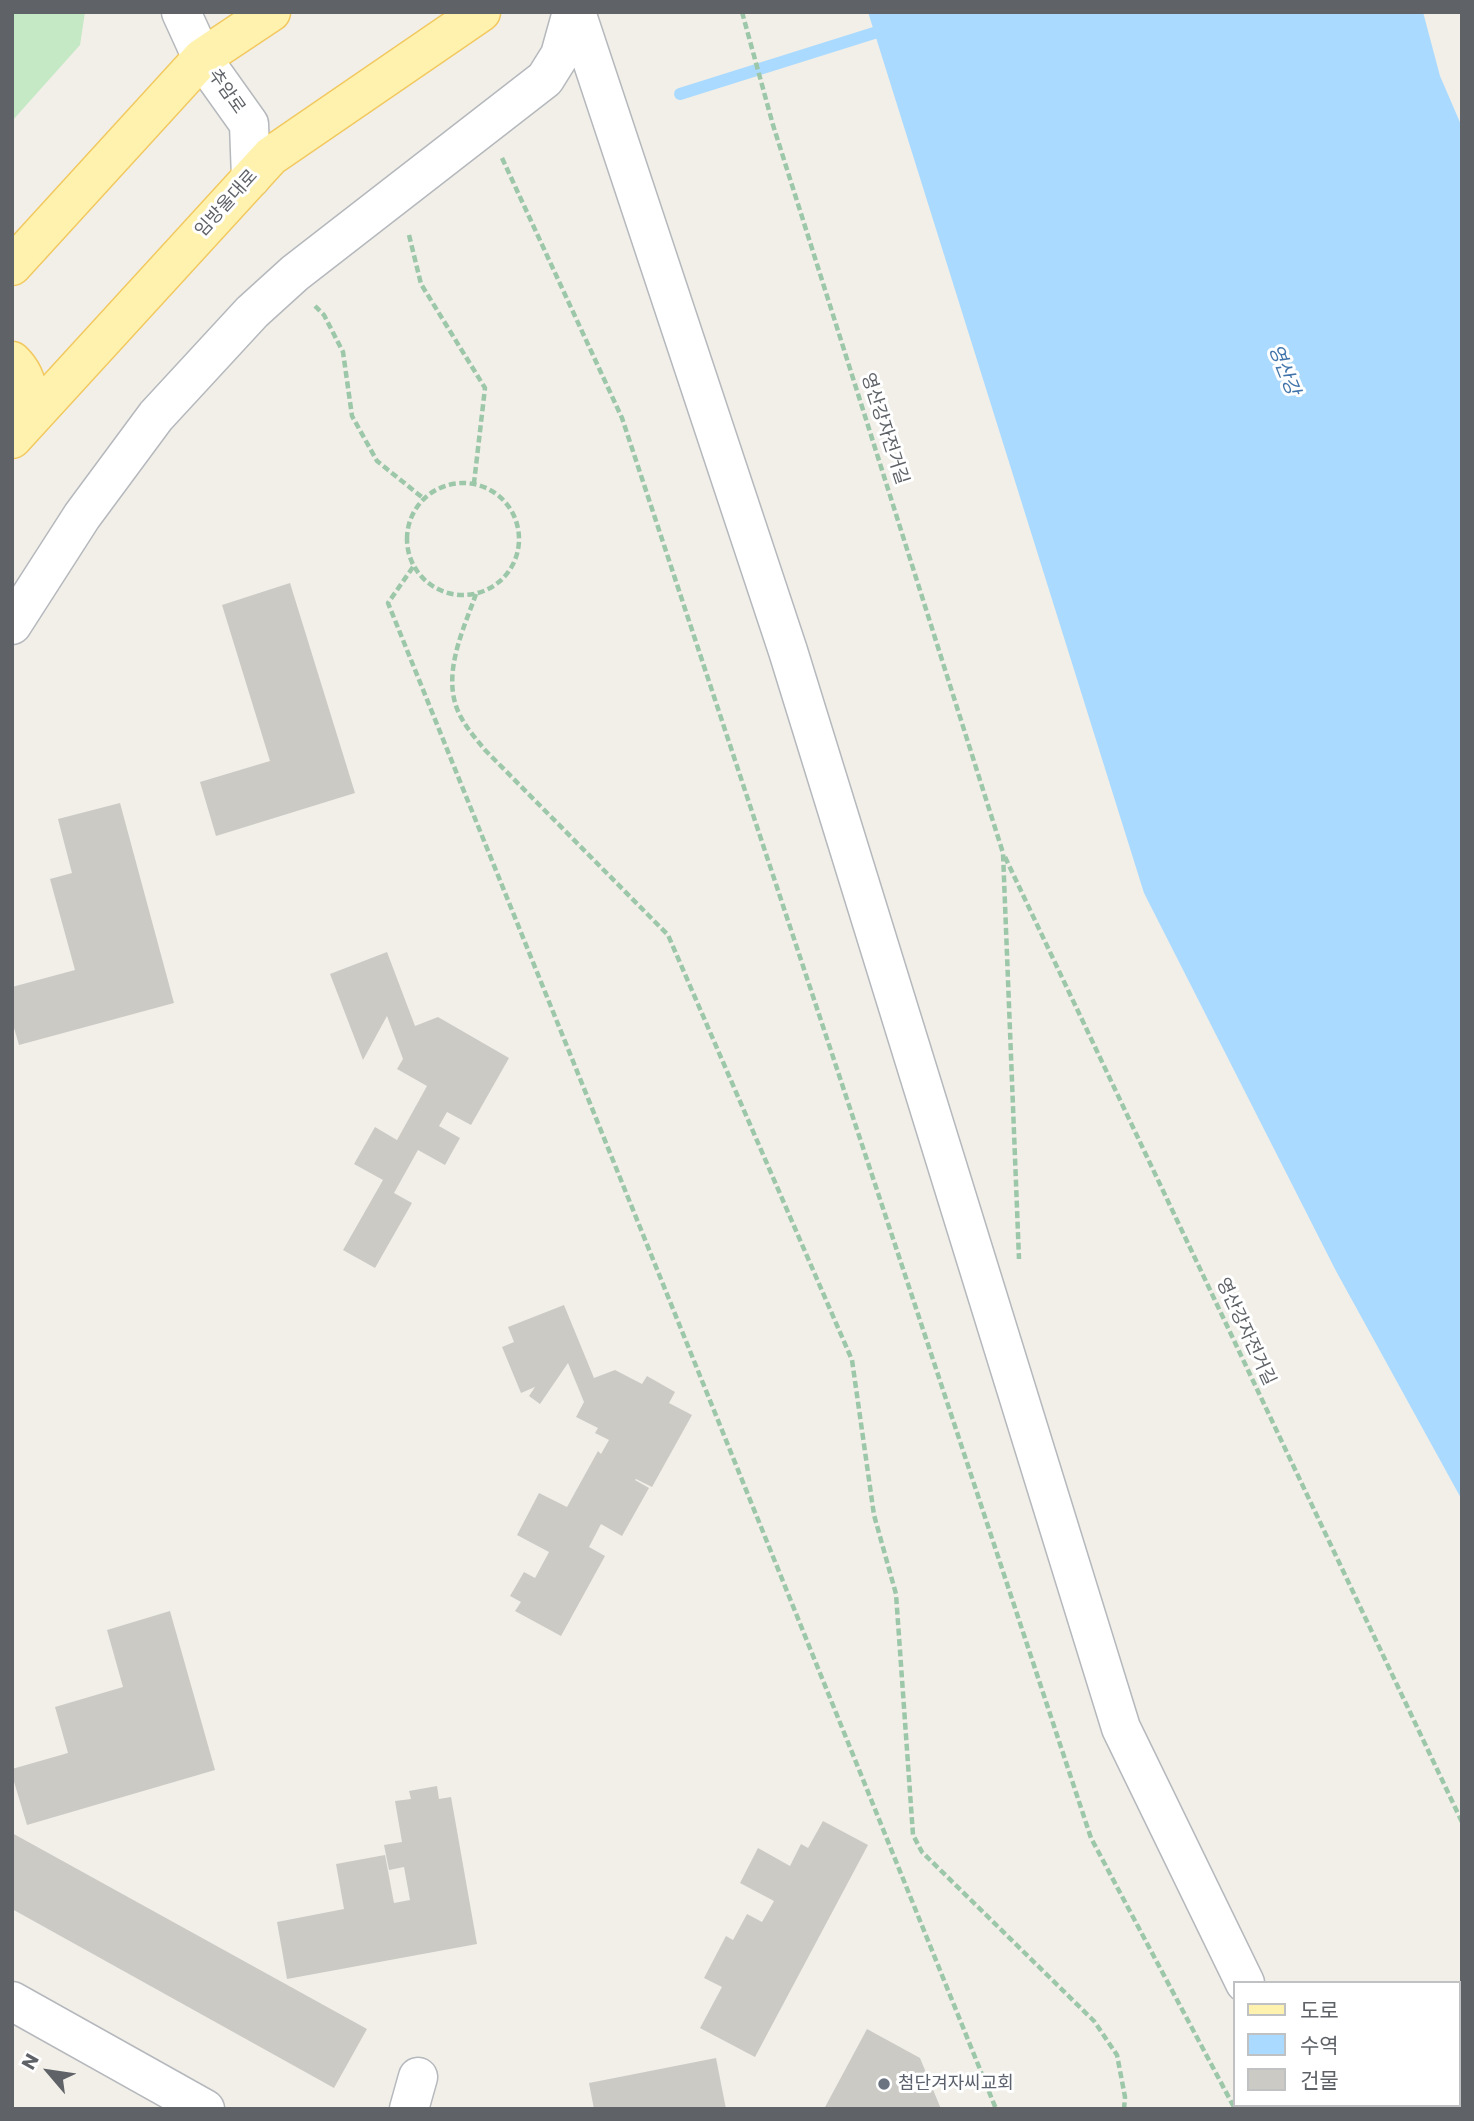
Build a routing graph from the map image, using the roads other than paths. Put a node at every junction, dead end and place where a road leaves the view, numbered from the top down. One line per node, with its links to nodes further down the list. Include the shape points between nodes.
1 (181, 12): 5 (street, 추암로)
2 (271, 12): 5 (main road)
3 (481, 12): 6 (main road, 임방울대로, via 271,156)
4 (574, 12): 10 (street, via 560,55 545,79 288,279 156,416 82,516); 11 (street, via 788,652 1121,1728)
5 (202, 58): 6 (street, 추암로, via 249,124); 7 (main road)
6 (251, 178): 9 (main road, 임방울대로)
7 (12, 266)
8 (12, 361): 9 (main road, via 27,384 29,403 26,422)
9 (14, 438)
10 (12, 625)
11 (1244, 1981)
12 (12, 2001): 13 (street)
13 (205, 2109)

